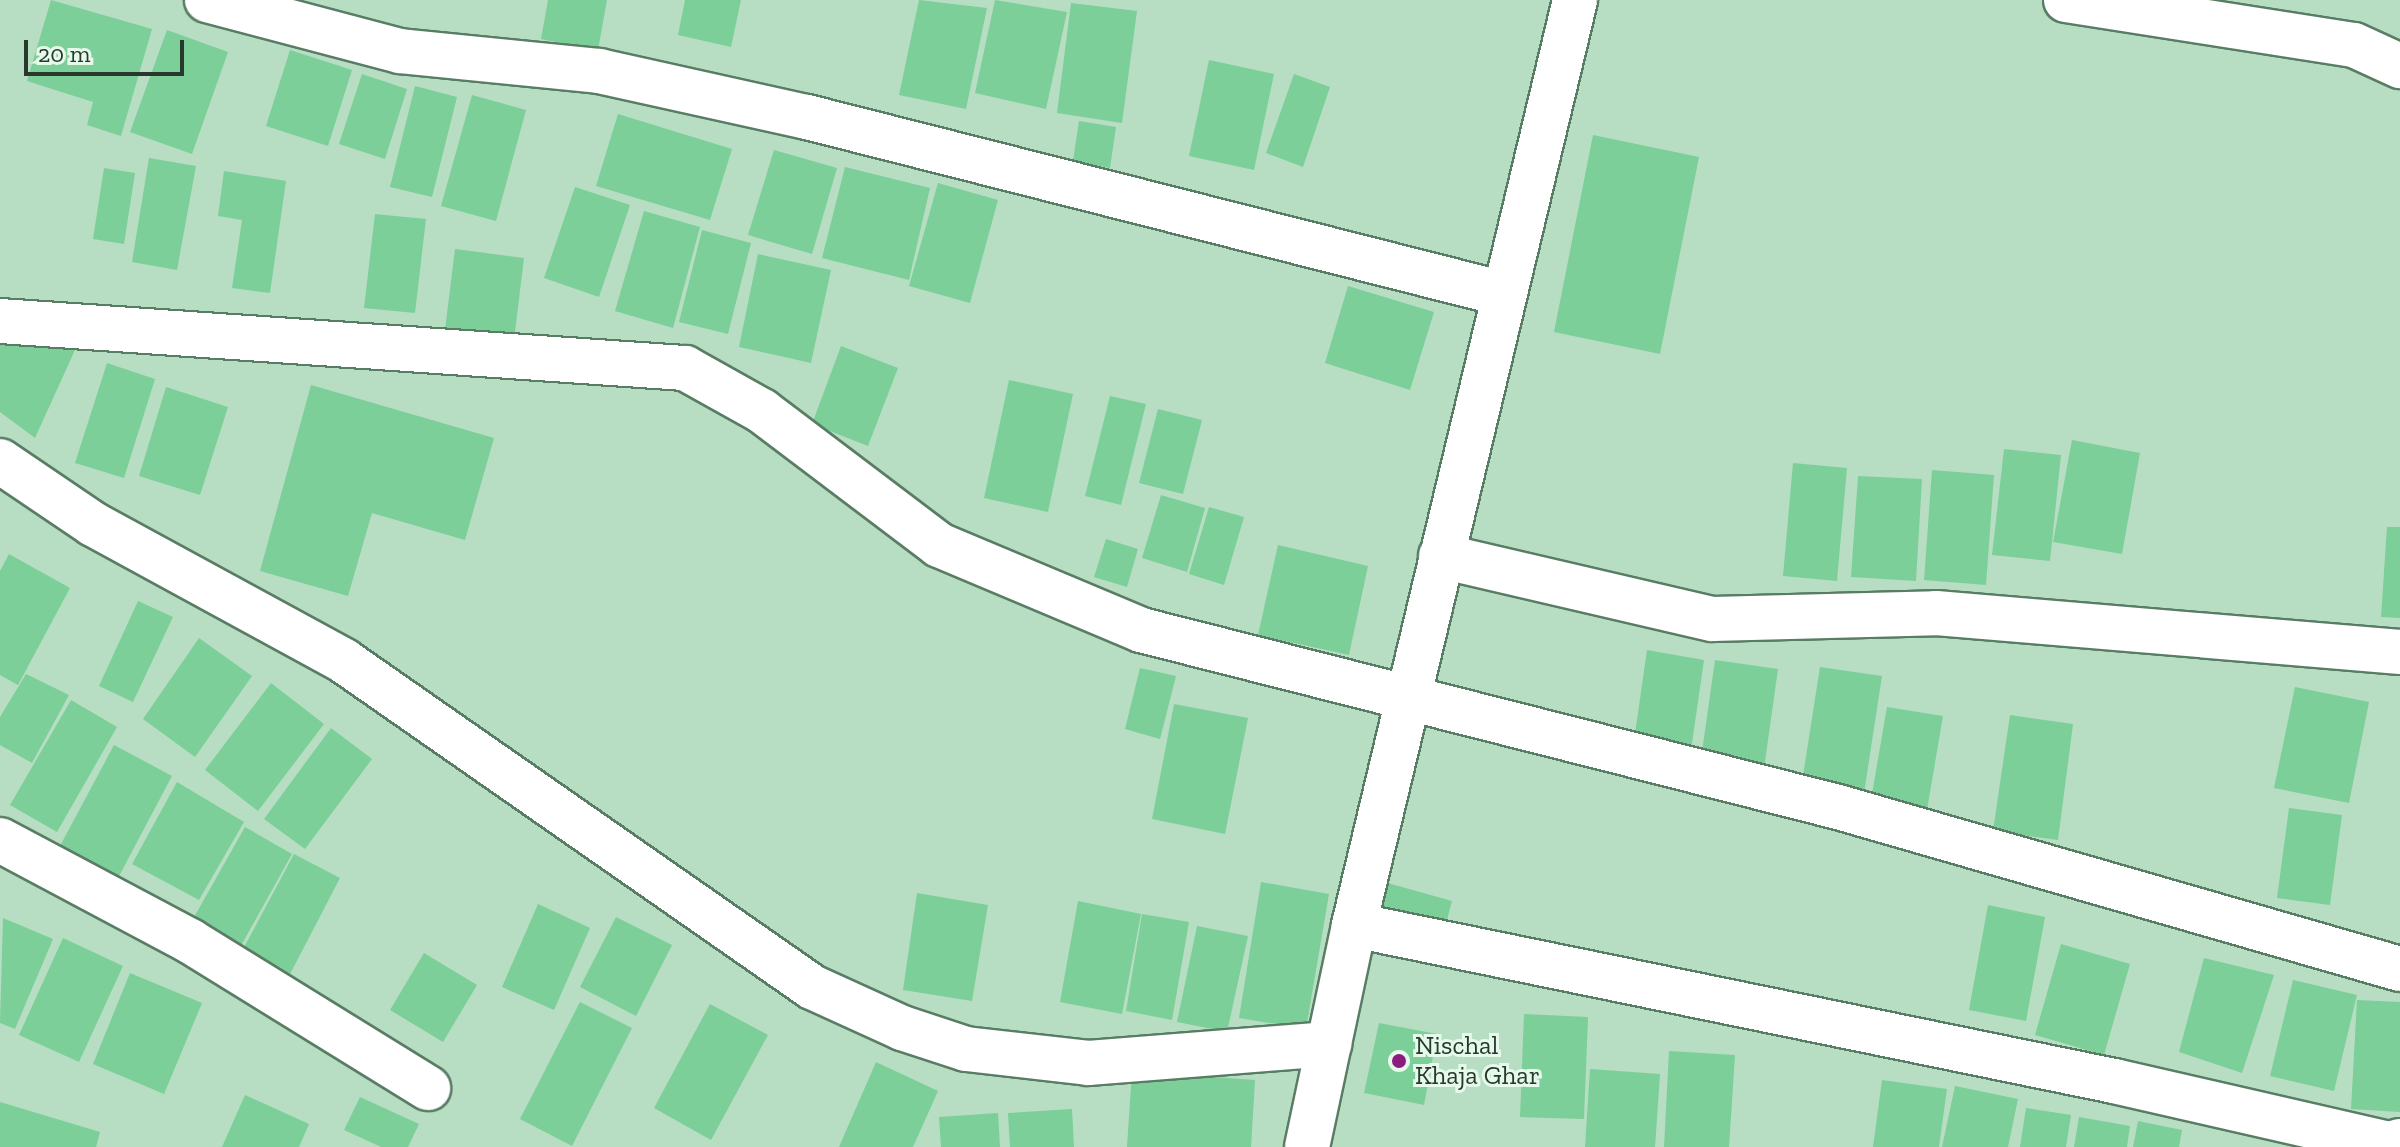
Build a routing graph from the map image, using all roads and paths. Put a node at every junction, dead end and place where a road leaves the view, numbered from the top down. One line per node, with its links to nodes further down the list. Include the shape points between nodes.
1 (207, 0): 5 (street, via 400,51 599,71 807,117)
2 (1575, 0): 5 (street)
3 (2066, 0): 4 (street, via 2354,45)
4 (2400, 66)
5 (1504, 294): 8 (street)
6 (0, 321): 10 (street, via 685,368 762,411 939,545 1141,630)
7 (0, 461): 14 (street, via 93,524 344,661 812,987 902,1028 966,1049 1088,1063)
8 (1441, 556): 9 (street, via 1712,619 1936,613); 10 (street)
9 (2400, 652)
10 (1409, 696): 12 (street); 13 (street, via 1838,807)
11 (0, 840): 15 (street, via 190,941)
12 (1354, 925): 14 (street); 16 (street, via 2114,1081 2390,1144)
13 (2400, 969)
14 (1329, 1044): 17 (street)
15 (428, 1088)
16 (2400, 1141)
17 (1307, 1147)

